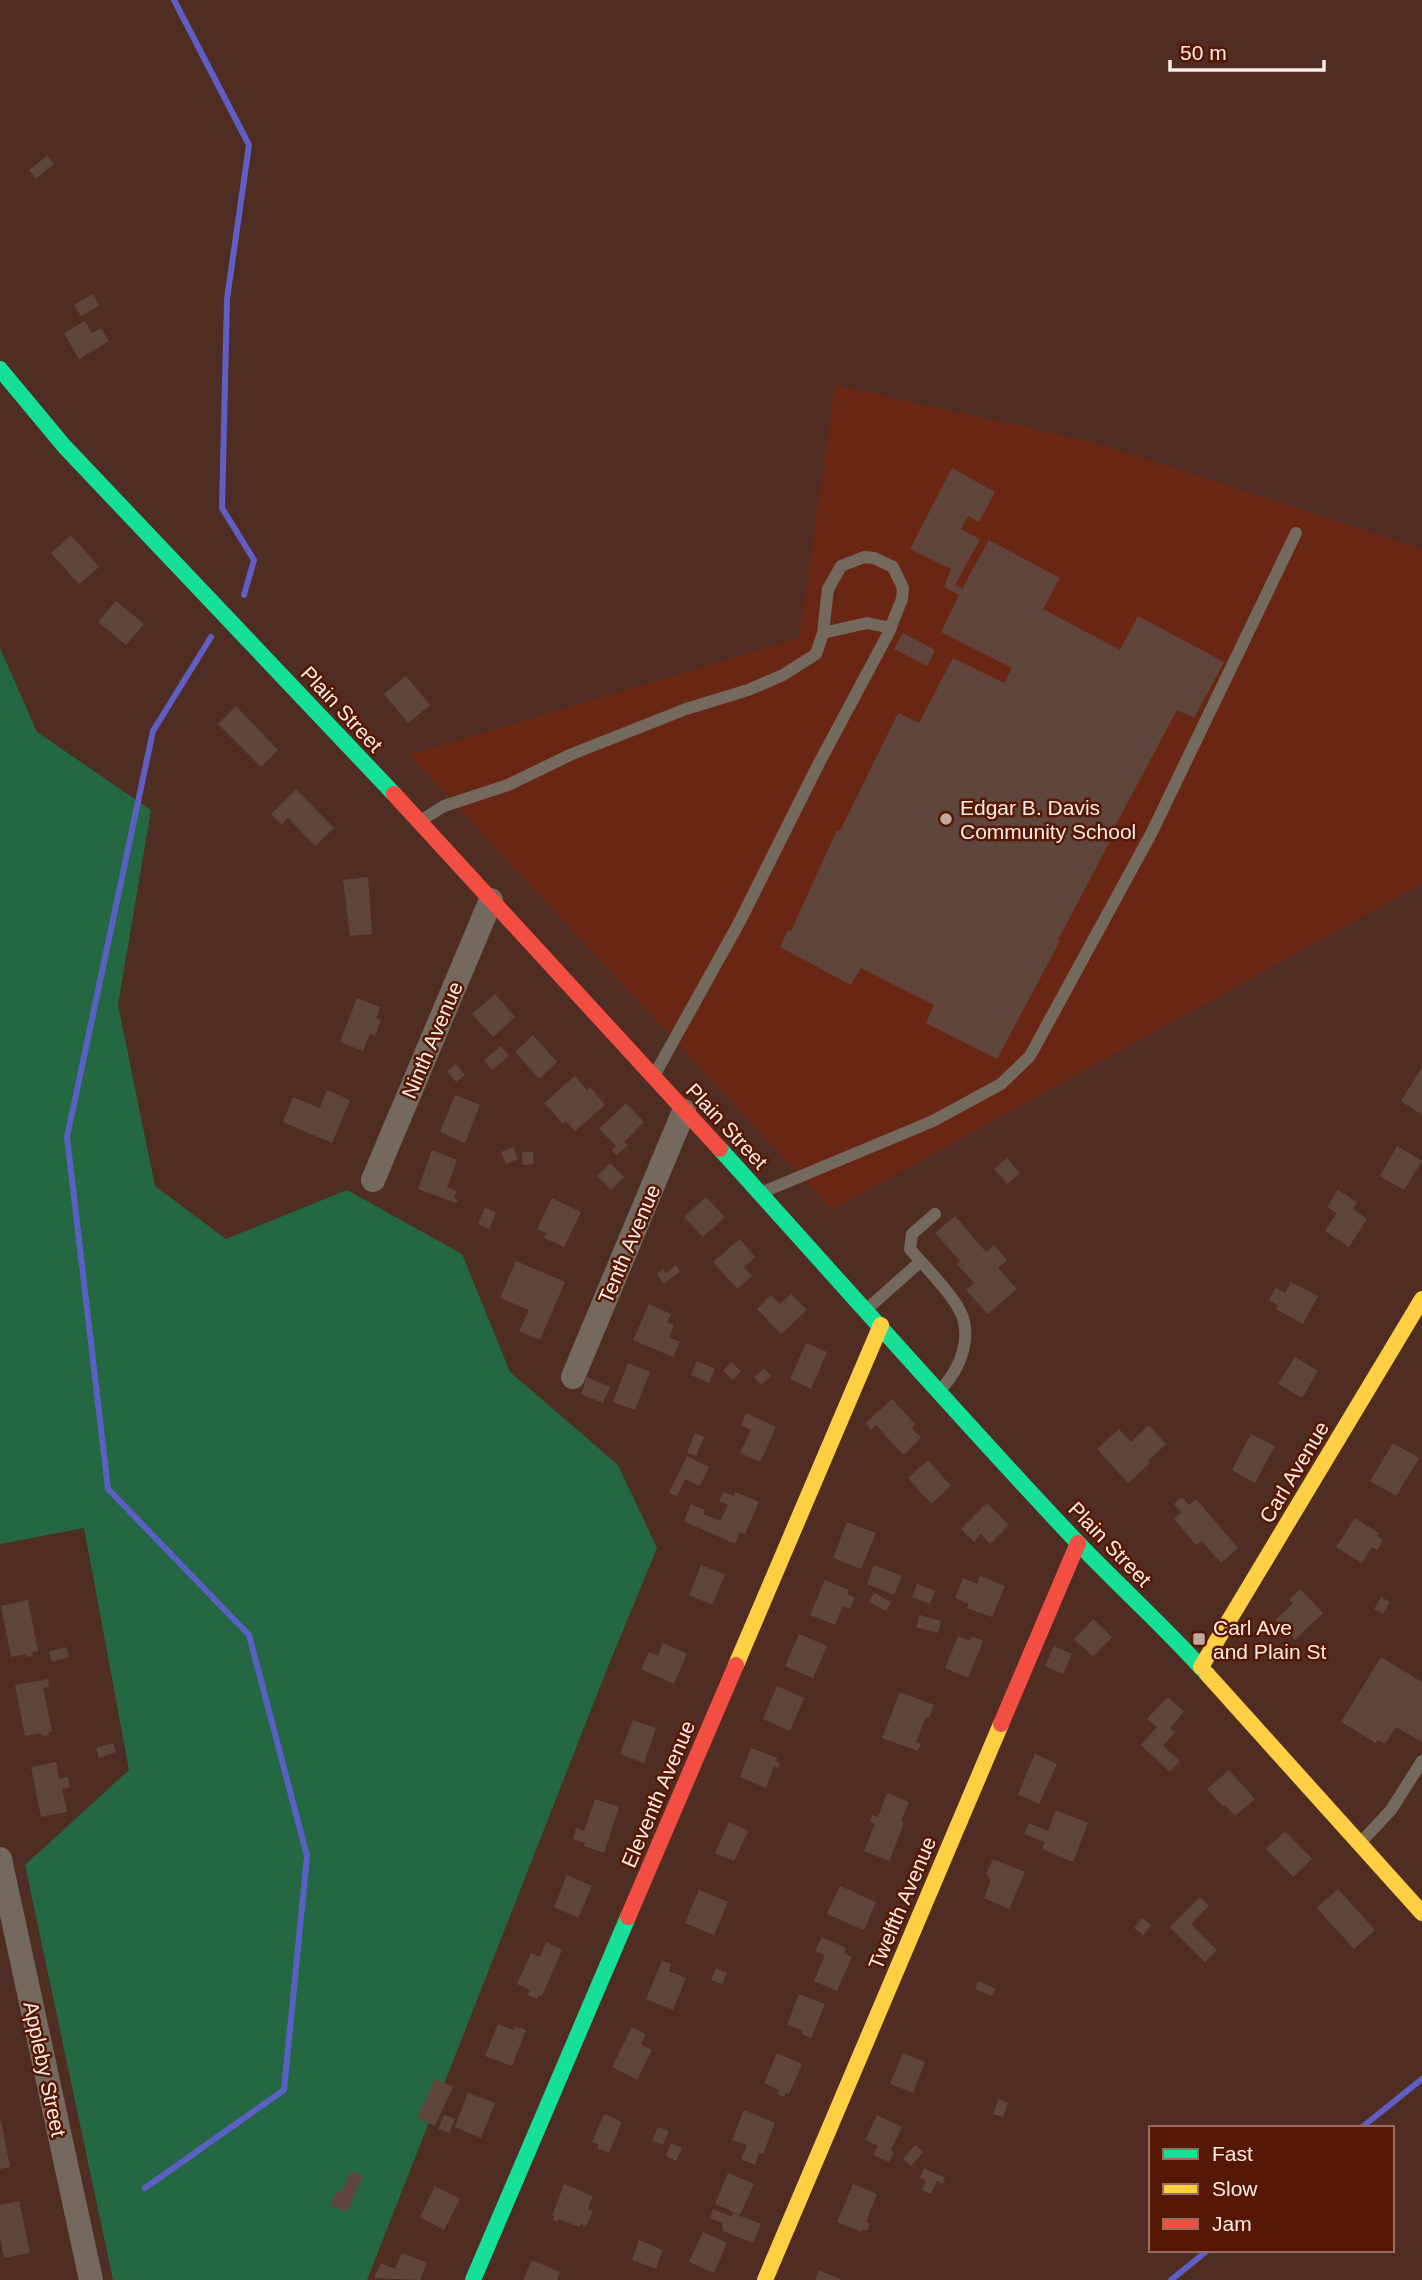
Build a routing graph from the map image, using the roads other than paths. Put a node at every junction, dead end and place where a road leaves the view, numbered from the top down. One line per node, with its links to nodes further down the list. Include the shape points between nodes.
1 (2, 377): 5 (street, Plain Street)
2 (1296, 533): 10 (lane, via 1151,834 1030,1056 1001,1084 933,1121)
3 (891, 628): 4 (lane, via 867,623); 4 (lane, via 902,599 901,581 892,567 864,557 835,573 825,603); 7 (lane, via 740,921)
4 (823, 634): 5 (lane, via 812,658 783,675 583,749 508,785 444,806)
5 (420, 822): 6 (street, Plain Street)
6 (491, 900): 7 (street, Plain Street); 9 (street, Ninth Avenue)
7 (653, 1077): 8 (street, Plain Street)
8 (684, 1111): 10 (street, Plain Street); 16 (street, Tenth Avenue)
9 (373, 1180)
10 (760, 1193): 14 (street, Plain Street)
11 (935, 1214): 12 (lane, via 910,1240 909,1249)
12 (920, 1262): 14 (lane); 17 (lane, via 959,1308 965,1333 959,1364)
13 (1422, 1299): 19 (street, Carl Avenue)
14 (866, 1310): 15 (street, Plain Street)
15 (881, 1325): 17 (street, Plain Street); 25 (street, Eleventh Avenue)
16 (573, 1377)
17 (938, 1392): 18 (street, Plain Street)
18 (1078, 1543): 19 (street, Plain Street); 26 (street, Twelfth Avenue)
19 (1201, 1667): 21 (street, Plain Street)
20 (1422, 1761): 21 (lane, via 1391,1810)
21 (1360, 1844): 23 (street, Plain Street)
22 (0, 1859): 24 (street, Appleby Street)
23 (1422, 1913)
24 (91, 2280)
25 (473, 2280)
26 (765, 2280)

